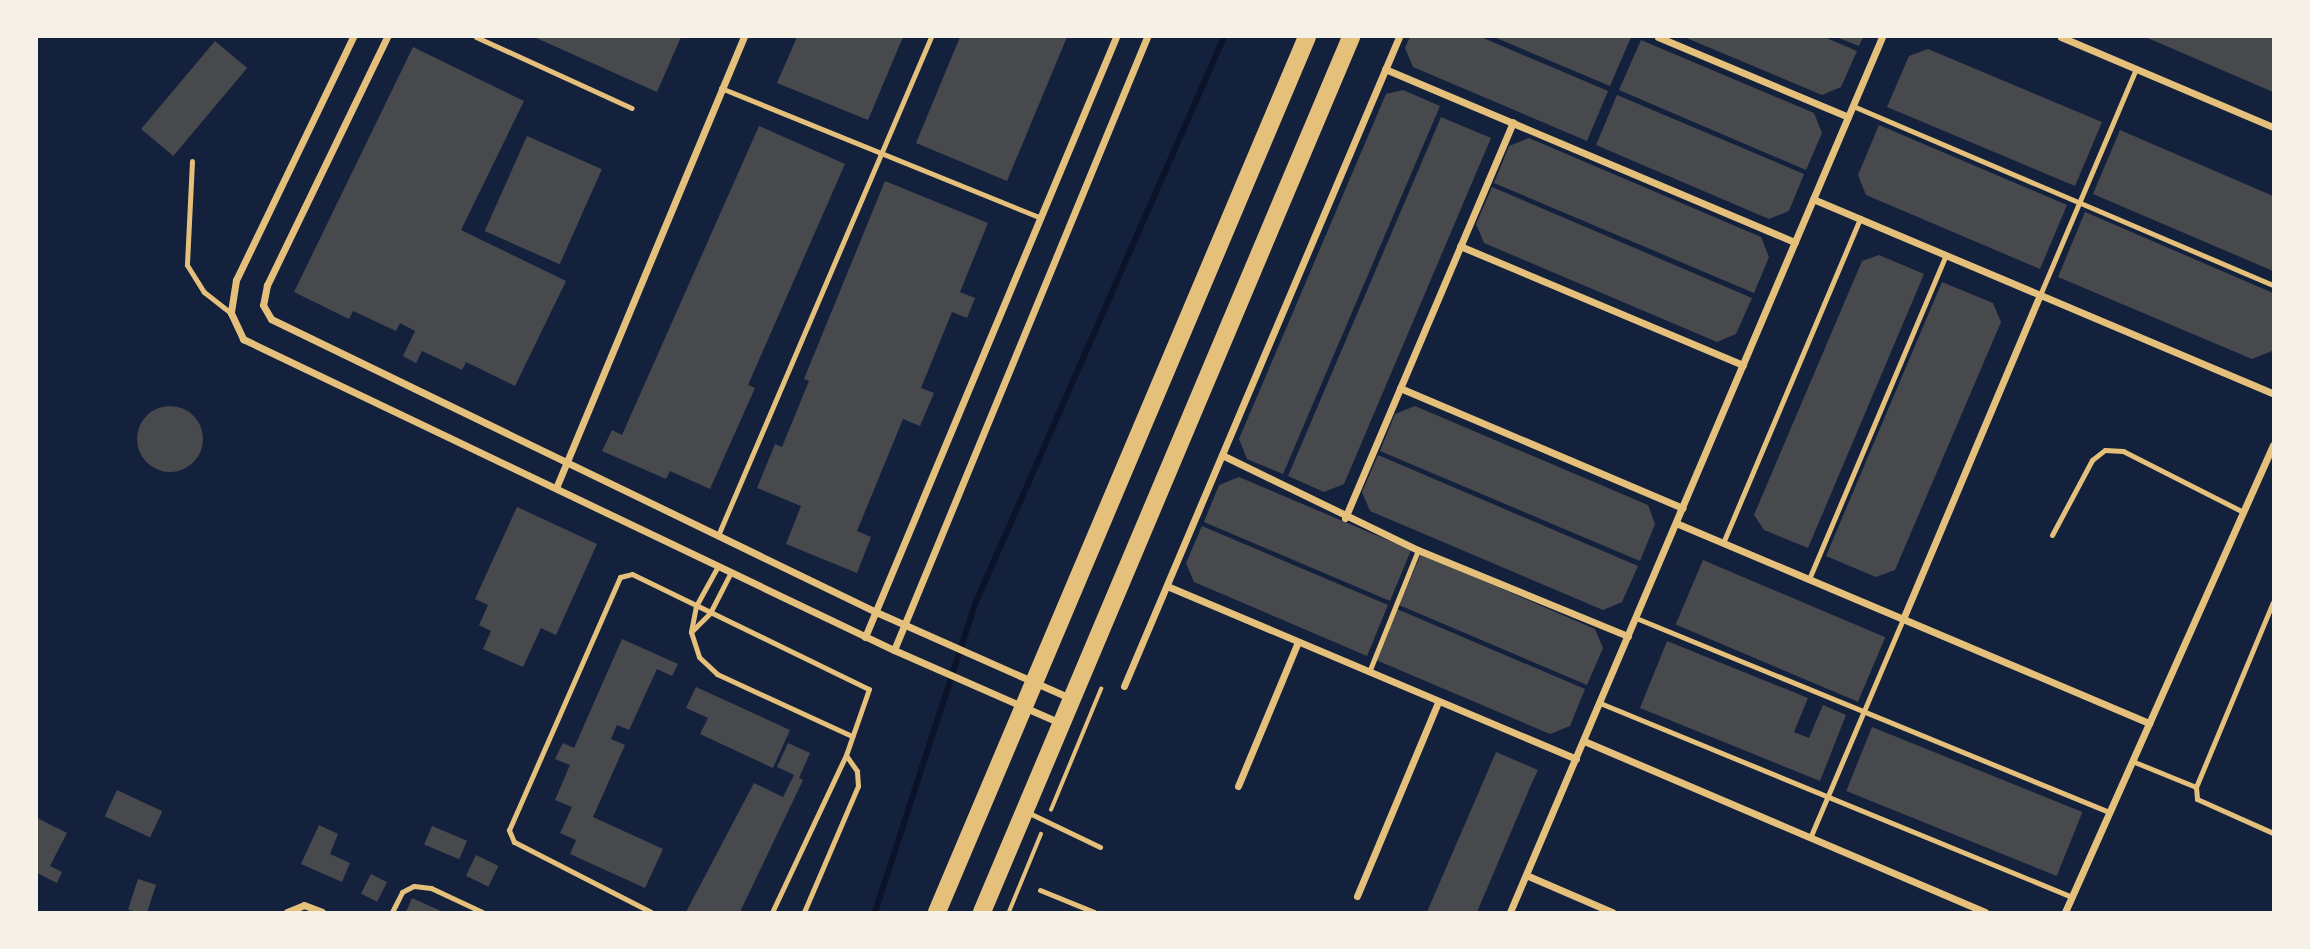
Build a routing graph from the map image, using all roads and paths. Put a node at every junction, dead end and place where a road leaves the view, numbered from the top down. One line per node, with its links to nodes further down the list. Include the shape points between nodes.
1 (353, 37): 33 (street, via 236,280)
2 (387, 37): 39 (street, via 267,285 262,305 271,319)
3 (476, 37): 18 (lane)
4 (744, 37): 16 (street)
5 (931, 37): 22 (lane)
6 (1115, 37): 26 (street)
7 (1147, 37): 59 (street)
8 (1307, 37): 66 (main road)
9 (1352, 37): 69 (main road)
10 (1399, 37): 14 (street)
11 (1658, 37): 19 (street)
12 (1882, 37): 17 (street)
13 (2061, 37): 15 (street)
14 (1385, 69): 20 (street); 38 (street)
15 (2136, 69): 21 (street); 25 (lane)
16 (721, 88): 22 (lane); 39 (street)
17 (1853, 106): 19 (street); 25 (lane)
18 (632, 108)
19 (1848, 117): 24 (street)
20 (1513, 122): 28 (street); 29 (street)
21 (2273, 127)
22 (882, 152): 26 (lane); 45 (lane)
23 (192, 161): 33 (lane, via 187,265 204,292)
24 (1814, 199): 27 (street); 28 (street)
25 (2079, 202): 31 (lane); 32 (lane)
26 (1039, 217): 55 (street)
27 (1860, 218): 30 (street); 47 (lane)
28 (1795, 242): 34 (street)
29 (1460, 246): 34 (street); 35 (street)
30 (1946, 255): 32 (street); 51 (lane)
31 (2273, 285)
32 (2040, 295): 36 (street); 58 (street)
33 (231, 313): 40 (street, via 243,339)
34 (1743, 365): 41 (street)
35 (1400, 388): 41 (street); 43 (street)
36 (2273, 393)
37 (2273, 445): 42 (street)
38 (1222, 455): 43 (street); 52 (street)
39 (568, 459): 40 (street); 45 (street)
40 (556, 488): 49 (street)
41 (1683, 508): 44 (street)
42 (2243, 512): 46 (lane, via 2123,451 2105,450 2092,460); 74 (street)
43 (1345, 518): 48 (street)
44 (1676, 523): 47 (street); 57 (street)
45 (719, 533): 55 (street)
46 (2052, 535)
47 (1723, 542): 51 (street)
48 (1418, 550): 61 (street); 65 (lane)
49 (718, 566): 50 (street); 54 (lane)
50 (731, 572): 56 (lane); 62 (street)
51 (1809, 579): 58 (street)
52 (1167, 586): 63 (street); 67 (street)
53 (2273, 602): 82 (lane)
54 (696, 606): 56 (lane); 60 (lane); 98 (lane, via 632,574 621,577 509,830 514,842)
55 (876, 612): 59 (street); 62 (street)
56 (710, 613): 60 (lane); 76 (lane, via 864,683 870,695)
57 (1636, 618): 61 (street); 73 (lane)
58 (1903, 619): 73 (lane); 74 (street)
59 (905, 625): 64 (street); 66 (street)
60 (691, 632): 76 (lane, via 699,657 718,674)
61 (1628, 636): 71 (street)
62 (865, 637): 64 (street)
63 (1298, 642): 65 (street); 81 (street)
64 (894, 650): 72 (street)
65 (1369, 672): 70 (street)
66 (1034, 682): 69 (street); 72 (main road)
67 (1124, 686)
68 (1101, 689): 86 (path)
69 (1072, 699): 75 (main road)
70 (1438, 702): 79 (street); 92 (street)
71 (1600, 703): 77 (street); 83 (lane)
72 (1023, 708): 75 (street); 101 (main road)
73 (1863, 714): 83 (lane); 85 (lane)
74 (2149, 723): 80 (street)
75 (1061, 724): 84 (main road)
76 (852, 736): 78 (lane)
77 (1584, 741): 79 (street); 88 (street)
78 (846, 755): 99 (lane); 100 (lane, via 857,771 858,786)
79 (1576, 759): 90 (street)
80 (2132, 761): 82 (lane); 85 (street)
81 (1238, 786)
82 (2196, 787): 87 (lane, via 2197,799)
83 (1828, 796): 88 (lane); 93 (lane)
84 (1024, 811): 86 (lane); 102 (main road)
85 (2109, 812): 93 (street)
86 (1046, 821): 89 (lane); 103 (path)
87 (2273, 832)
88 (1810, 839): 107 (street)
89 (1100, 847)
90 (1526, 875): 105 (street); 106 (street)
91 (1040, 890): 104 (lane)
92 (1357, 897)
93 (2072, 897): 108 (street)
94 (318, 911): 95 (street, via 304,905)
95 (287, 912)
96 (392, 912): 97 (lane, via 402,892 414,886 431,888)
97 (482, 912)
98 (651, 912)
99 (772, 912)
100 (804, 912)
101 (937, 912)
102 (982, 912)
103 (1009, 912)
104 (1094, 912)
105 (1510, 912)
106 (1612, 912)
107 (1985, 912)
108 (2065, 912)

